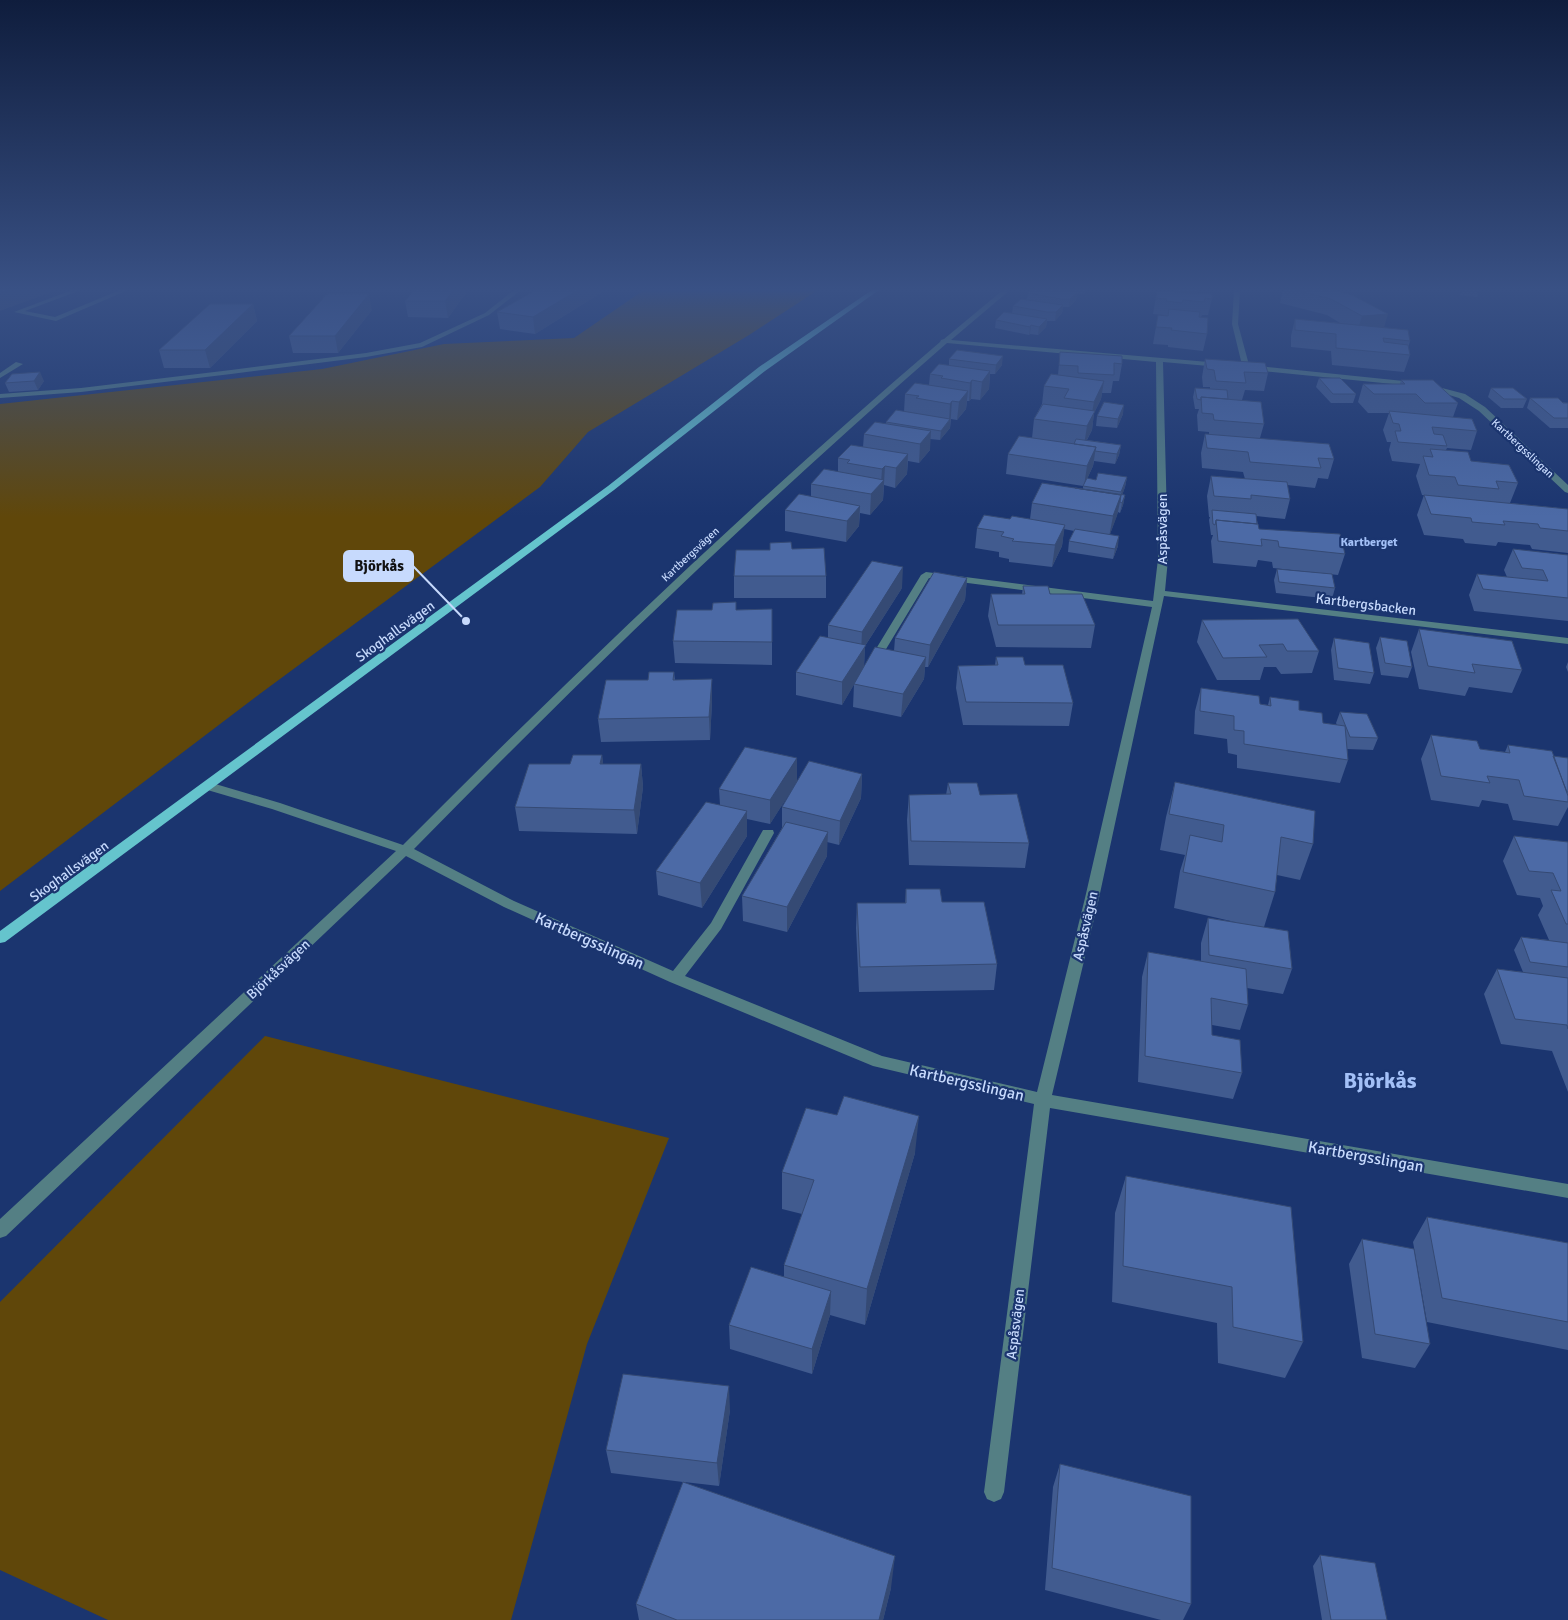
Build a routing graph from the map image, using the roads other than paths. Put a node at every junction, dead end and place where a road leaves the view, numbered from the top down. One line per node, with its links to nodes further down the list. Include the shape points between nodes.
1 (16, 366): 8 (street)
2 (281, 366): 9 (street, via 80,390)
3 (766, 366): 14 (main road, Skoghallsvägen, via 611,488)
4 (916, 366): 16 (street, Kartbergsvägen, via 710,552 517,736)
5 (1159, 366): 11 (street, Aspåsvägen, via 1163,559)
6 (1236, 366): 7 (street, Kartbergsslingan)
7 (1246, 367): 10 (street, Kartbergsslingan, via 1414,383 1462,396 1482,409)
8 (0, 376)
9 (0, 396)
10 (1568, 490)
11 (1158, 599): 12 (street, Kartbergsbacken); 13 (street, Kartbergsbacken, via 926,575); 19 (street, Aspåsvägen, via 1094,889)
12 (1568, 641)
13 (872, 664)
14 (208, 786): 16 (street); 17 (main road, Skoghallsvägen)
15 (768, 833): 18 (street, via 716,926)
16 (405, 850): 18 (street, Kartbergsslingan, via 509,904); 21 (street, Björkåsvägen)
17 (0, 938)
18 (675, 978): 19 (street, Kartbergsslingan, via 879,1062)
19 (1043, 1100): 20 (street, Kartbergsslingan); 22 (street, Aspåsvägen)
20 (1568, 1191)
21 (0, 1230)
22 (994, 1492)

